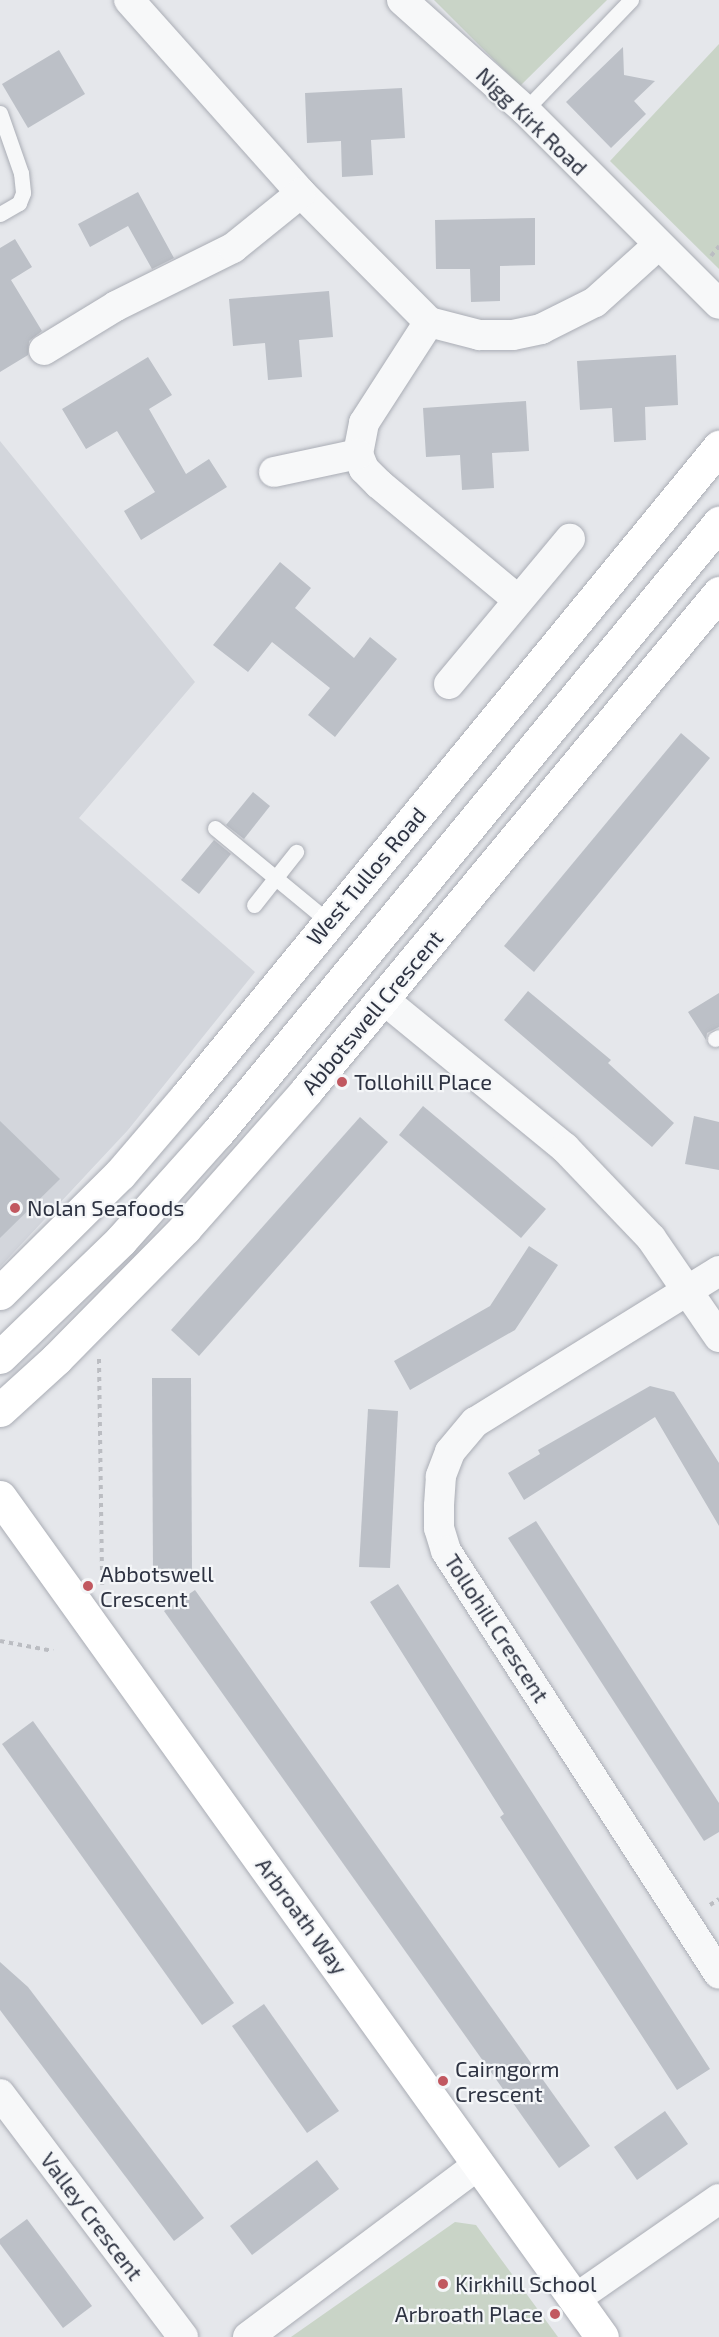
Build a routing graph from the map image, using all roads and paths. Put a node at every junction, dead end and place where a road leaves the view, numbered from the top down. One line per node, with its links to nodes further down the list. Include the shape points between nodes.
1 (129, 0): 6 (street)
2 (402, 0): 4 (street, Nigg Kirk Road)
3 (631, 0): 4 (lane)
4 (525, 110): 8 (street, Nigg Kirk Road)
5 (0, 113): 7 (lane, via 21,172 23,193 19,203)
6 (301, 193): 10 (street); 11 (street, via 233,248 116,306)
7 (0, 214)
8 (658, 245): 9 (street, Nigg Kirk Road); 10 (street, via 595,302 541,329 513,335 479,335)
9 (719, 304)
10 (429, 322): 13 (street, via 364,423)
11 (44, 350)
12 (719, 447): 24 (main road, West Tullos Road)
13 (358, 454): 14 (street); 17 (street, via 364,470 379,484)
14 (274, 472)
15 (719, 523): 31 (main road, West Tullos Road, via 218,1132 121,1240)
16 (570, 539): 17 (street)
17 (517, 599): 19 (street)
18 (716, 602): 25 (main road, Abbotswell Crescent)
19 (449, 684)
20 (215, 828): 22 (lane)
21 (296, 852): 22 (lane)
22 (276, 878): 23 (lane); 24 (lane)
23 (254, 905)
24 (328, 921): 28 (main road, West Tullos Road, via 120,1174)
25 (383, 999): 27 (street, via 565,1148 651,1238); 29 (main road, Abbotswell Crescent, via 185,1228)
26 (719, 1271): 27 (street, Tollohill Crescent)
27 (687, 1290): 30 (street); 37 (street, Tollohill Crescent, via 475,1422 450,1452 441,1476 439,1528 446,1551)
28 (0, 1293)
29 (99, 1316): 32 (main road, Abbotswell Crescent); 34 (path, via 102,1587)
30 (719, 1337)
31 (0, 1357)
32 (0, 1410)
33 (0, 1497): 34 (main road, Arbroath Way)
34 (78, 1606): 39 (main road, Arbroath Way)
35 (0, 1641): 36 (path)
36 (53, 1652)
37 (719, 1974)
38 (0, 2094): 42 (street, Valley Crescent)
39 (479, 2164): 41 (main road, Arbroath Way); 43 (street)
40 (719, 2199): 41 (street)
41 (575, 2298): 44 (main road, Arbroath Way)
42 (183, 2337)
43 (248, 2337)
44 (602, 2337)

